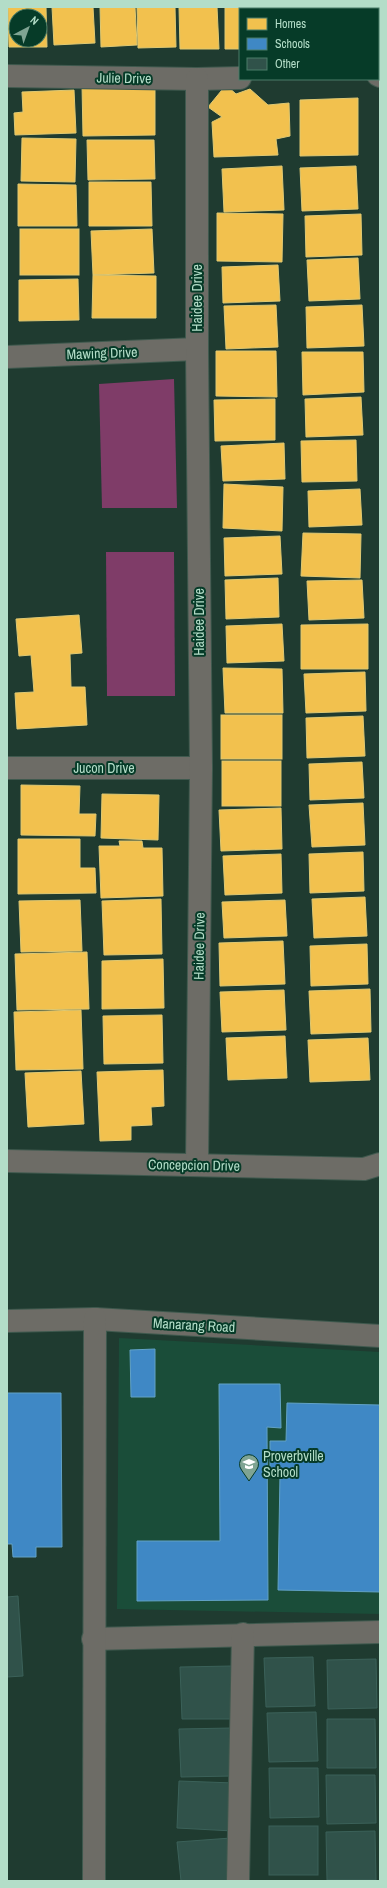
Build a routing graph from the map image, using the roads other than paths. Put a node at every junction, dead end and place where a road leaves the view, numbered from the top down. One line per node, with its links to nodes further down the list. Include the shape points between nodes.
1 (7, 76): 3 (street, Julie Drive)
2 (239, 78): 3 (street, Julie Drive)
3 (197, 79): 4 (street, Haidee Drive)
4 (197, 349): 5 (street, Mawing Drive); 7 (street, Haidee Drive)
5 (7, 357)
6 (7, 768): 7 (street, Jucon Drive)
7 (201, 768): 10 (street, Haidee Drive)
8 (7, 1161): 10 (street, Concepcion Drive)
9 (380, 1164): 10 (street, Concepcion Drive, via 364,1169)
10 (197, 1165)
11 (95, 1319): 12 (street, Manarang Road); 13 (street, Manarang Road); 16 (street)
12 (7, 1321)
13 (380, 1336)
14 (380, 1632): 15 (street)
15 (243, 1634): 16 (street); 18 (street)
16 (93, 1639): 17 (street)
17 (94, 1881)
18 (238, 1881)

